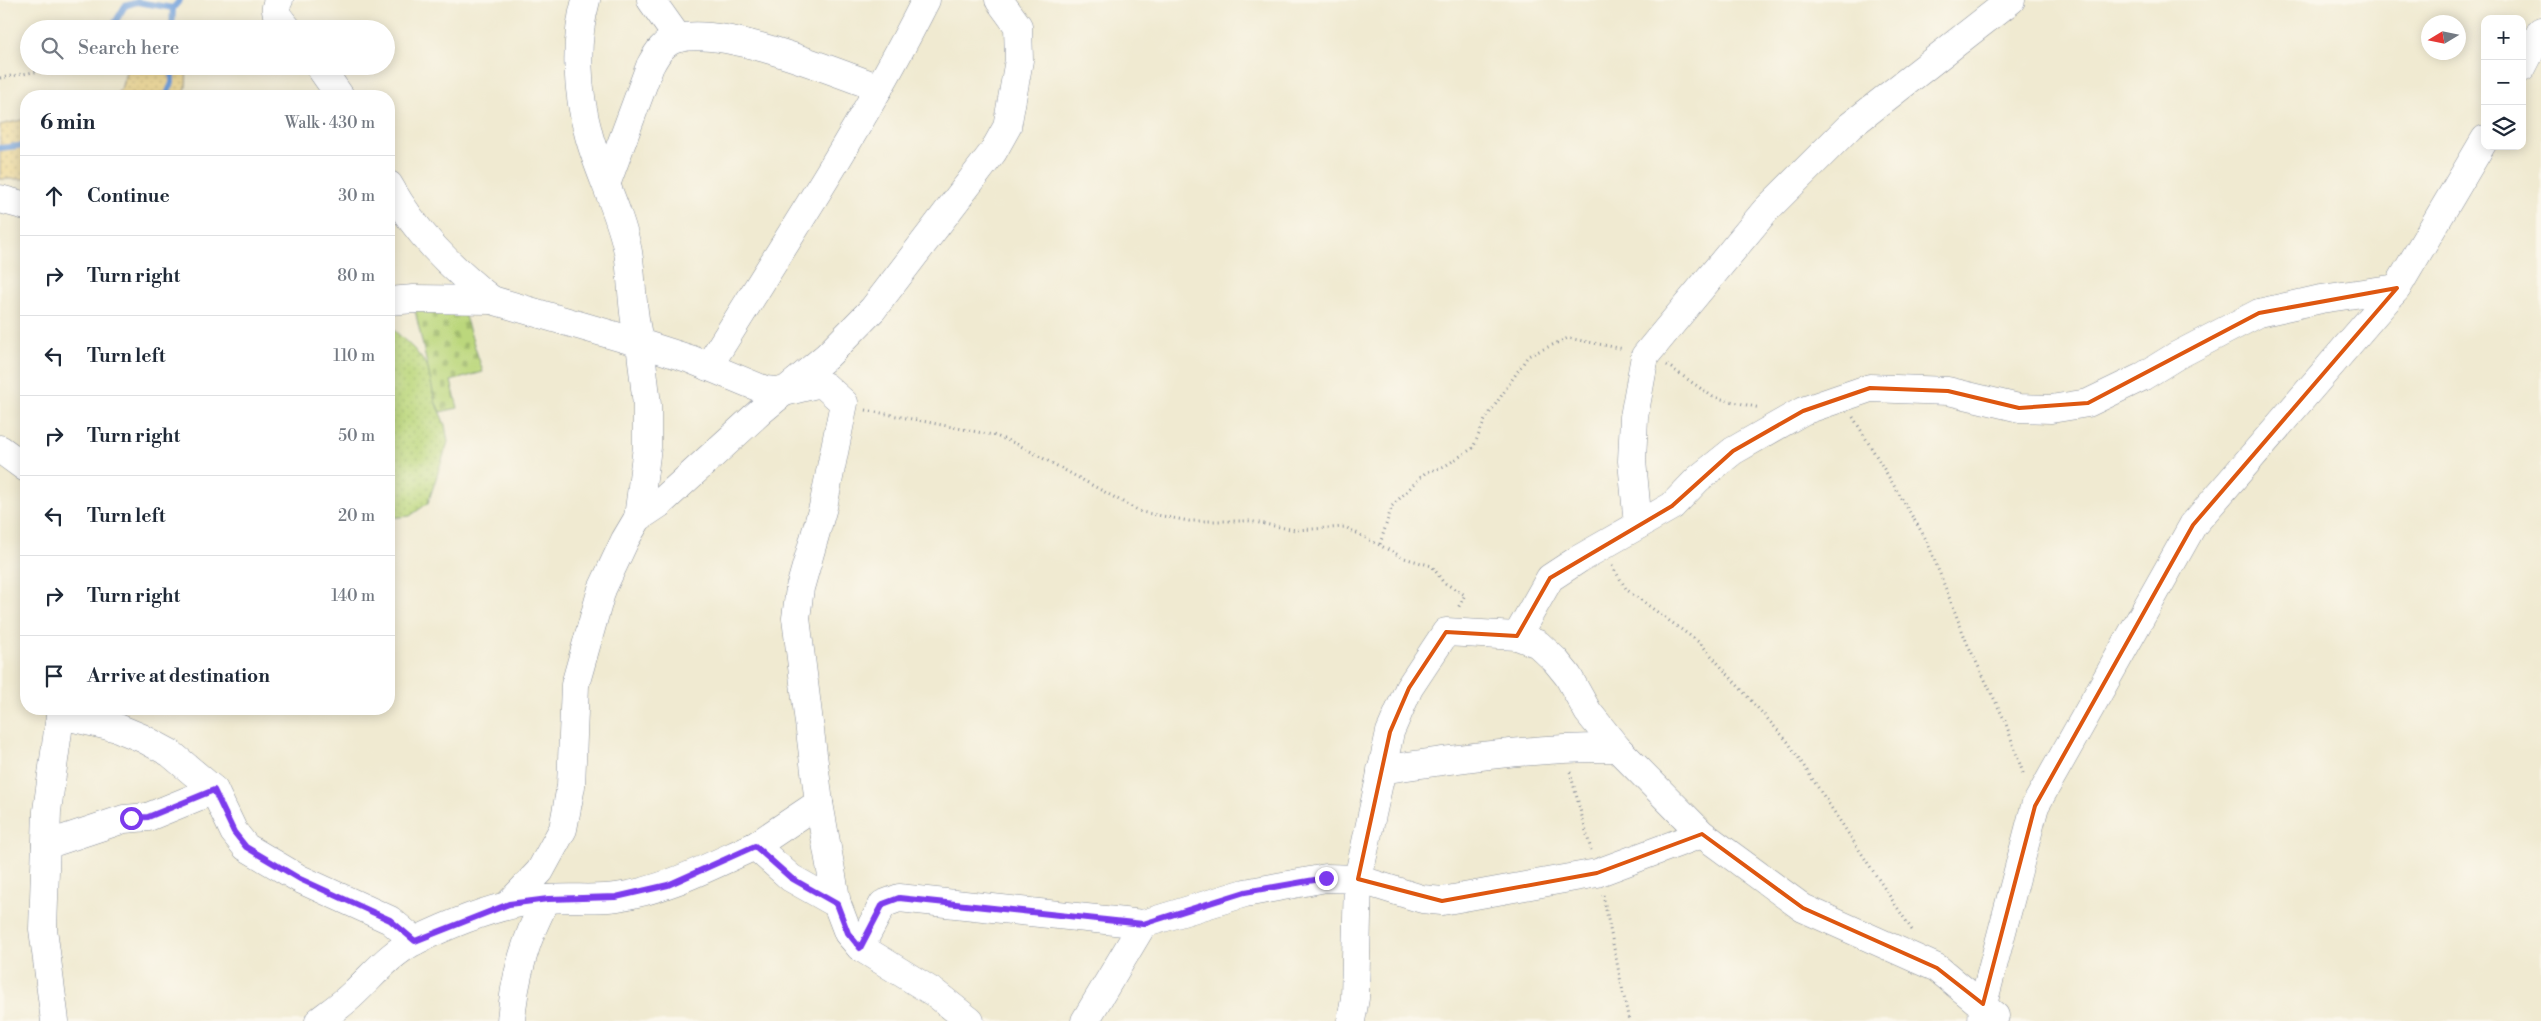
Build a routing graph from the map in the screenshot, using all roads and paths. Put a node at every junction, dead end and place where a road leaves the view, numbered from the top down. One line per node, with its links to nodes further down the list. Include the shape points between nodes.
1 (279, 0): 7 (street, via 276,15)
2 (586, 0): 17 (street, via 581,17 580,87 589,136)
3 (651, 0): 9 (street)
4 (926, 0): 14 (street)
5 (999, 0): 27 (street, via 1018,26 1019,60 1007,127 993,152 873,309)
6 (2011, 0): 25 (street, via 1850,126 1765,211)
7 (280, 20)
8 (2541, 31): 10 (street)
9 (678, 38): 14 (street, via 695,36 733,41 802,60); 17 (street, via 658,51 650,66)
10 (2526, 60)
11 (20, 74): 13 (path)
12 (325, 75): 15 (street)
13 (0, 78)
14 (879, 88): 26 (street, via 800,223)
15 (336, 90)
16 (2481, 146): 21 (street)
17 (607, 182): 24 (street, via 628,253 635,326)
18 (395, 195): 22 (street, via 409,219 442,258)
19 (0, 199): 20 (street)
20 (20, 204)
21 (2397, 288): 28 (street, via 2321,299 2259,313 2088,403 2051,409 2019,408 1948,391 1903,388 1870,388); 45 (street, via 2193,525)
22 (492, 300): 23 (street); 24 (street)
23 (395, 301)
24 (640, 343): 26 (street); 33 (street, via 647,405 647,447)
25 (1645, 356): 30 (path, via 1665,364 1712,396); 34 (street, via 1634,417 1632,461); 35 (path, via 1616,346 1568,338 1528,356 1485,420 1473,448 1445,466 1425,473 1392,506)
26 (708, 367): 27 (street, via 765,390)
27 (786, 392): 29 (street, via 817,384 825,386); 33 (street, via 659,504)
28 (1841, 398): 34 (street, via 1803,411 1733,451 1698,479 1672,506); 45 (path, via 1926,541 1967,643 2005,721)
29 (844, 403): 35 (path, via 993,435 1017,444 1141,512 1189,521 1249,521 1295,530 1345,527); 44 (street, via 823,507 800,588 796,618)
30 (1766, 408)
31 (0, 449): 32 (street)
32 (20, 464)
33 (638, 518): 51 (street, via 602,589 575,685 571,786 563,829 540,871)
34 (1638, 525): 36 (street)
35 (1380, 544): 37 (path, via 1404,558 1432,566 1443,582)
36 (1600, 549): 38 (street, via 1550,578); 54 (path, via 1627,590 1700,643 1788,742)
37 (1465, 595)
38 (1517, 636): 41 (street, via 1538,644 1556,660 1588,712); 42 (street, via 1446,632 1409,688 1390,732)
39 (61, 715): 47 (street, via 47,811)
40 (72, 715): 43 (street, via 118,728 170,752)
41 (1617, 748): 42 (street, via 1563,747 1453,758); 46 (street)
42 (1381, 770): 49 (street)
43 (214, 790): 47 (street, via 148,817 124,819); 55 (street, via 234,832 246,847 300,879 390,920)
44 (820, 803): 48 (street); 52 (street)
45 (2035, 806): 57 (street)
46 (1702, 834): 49 (street, via 1597,872 1442,901 1422,899); 57 (street, via 1803,908 1937,968)
47 (46, 845): 58 (street, via 44,929)
48 (755, 846): 50 (street, via 668,885 616,897); 52 (street, via 791,878)
49 (1358, 879): 53 (street, via 1326,878 1245,892); 63 (street, via 1355,998)
50 (548, 899): 51 (street); 60 (street, via 535,920 523,958)
51 (509, 904): 55 (street)
52 (837, 904): 56 (street, via 848,933)
53 (1143, 924): 56 (street, via 899,898 883,904); 62 (street)
54 (1916, 936)
55 (415, 941): 59 (street, via 388,960 354,994)
56 (860, 948): 61 (street, via 936,994)
57 (1988, 1015)
58 (56, 1021)
59 (319, 1021)
60 (511, 1021)
61 (970, 1021)
62 (1085, 1021)
63 (1351, 1021)

